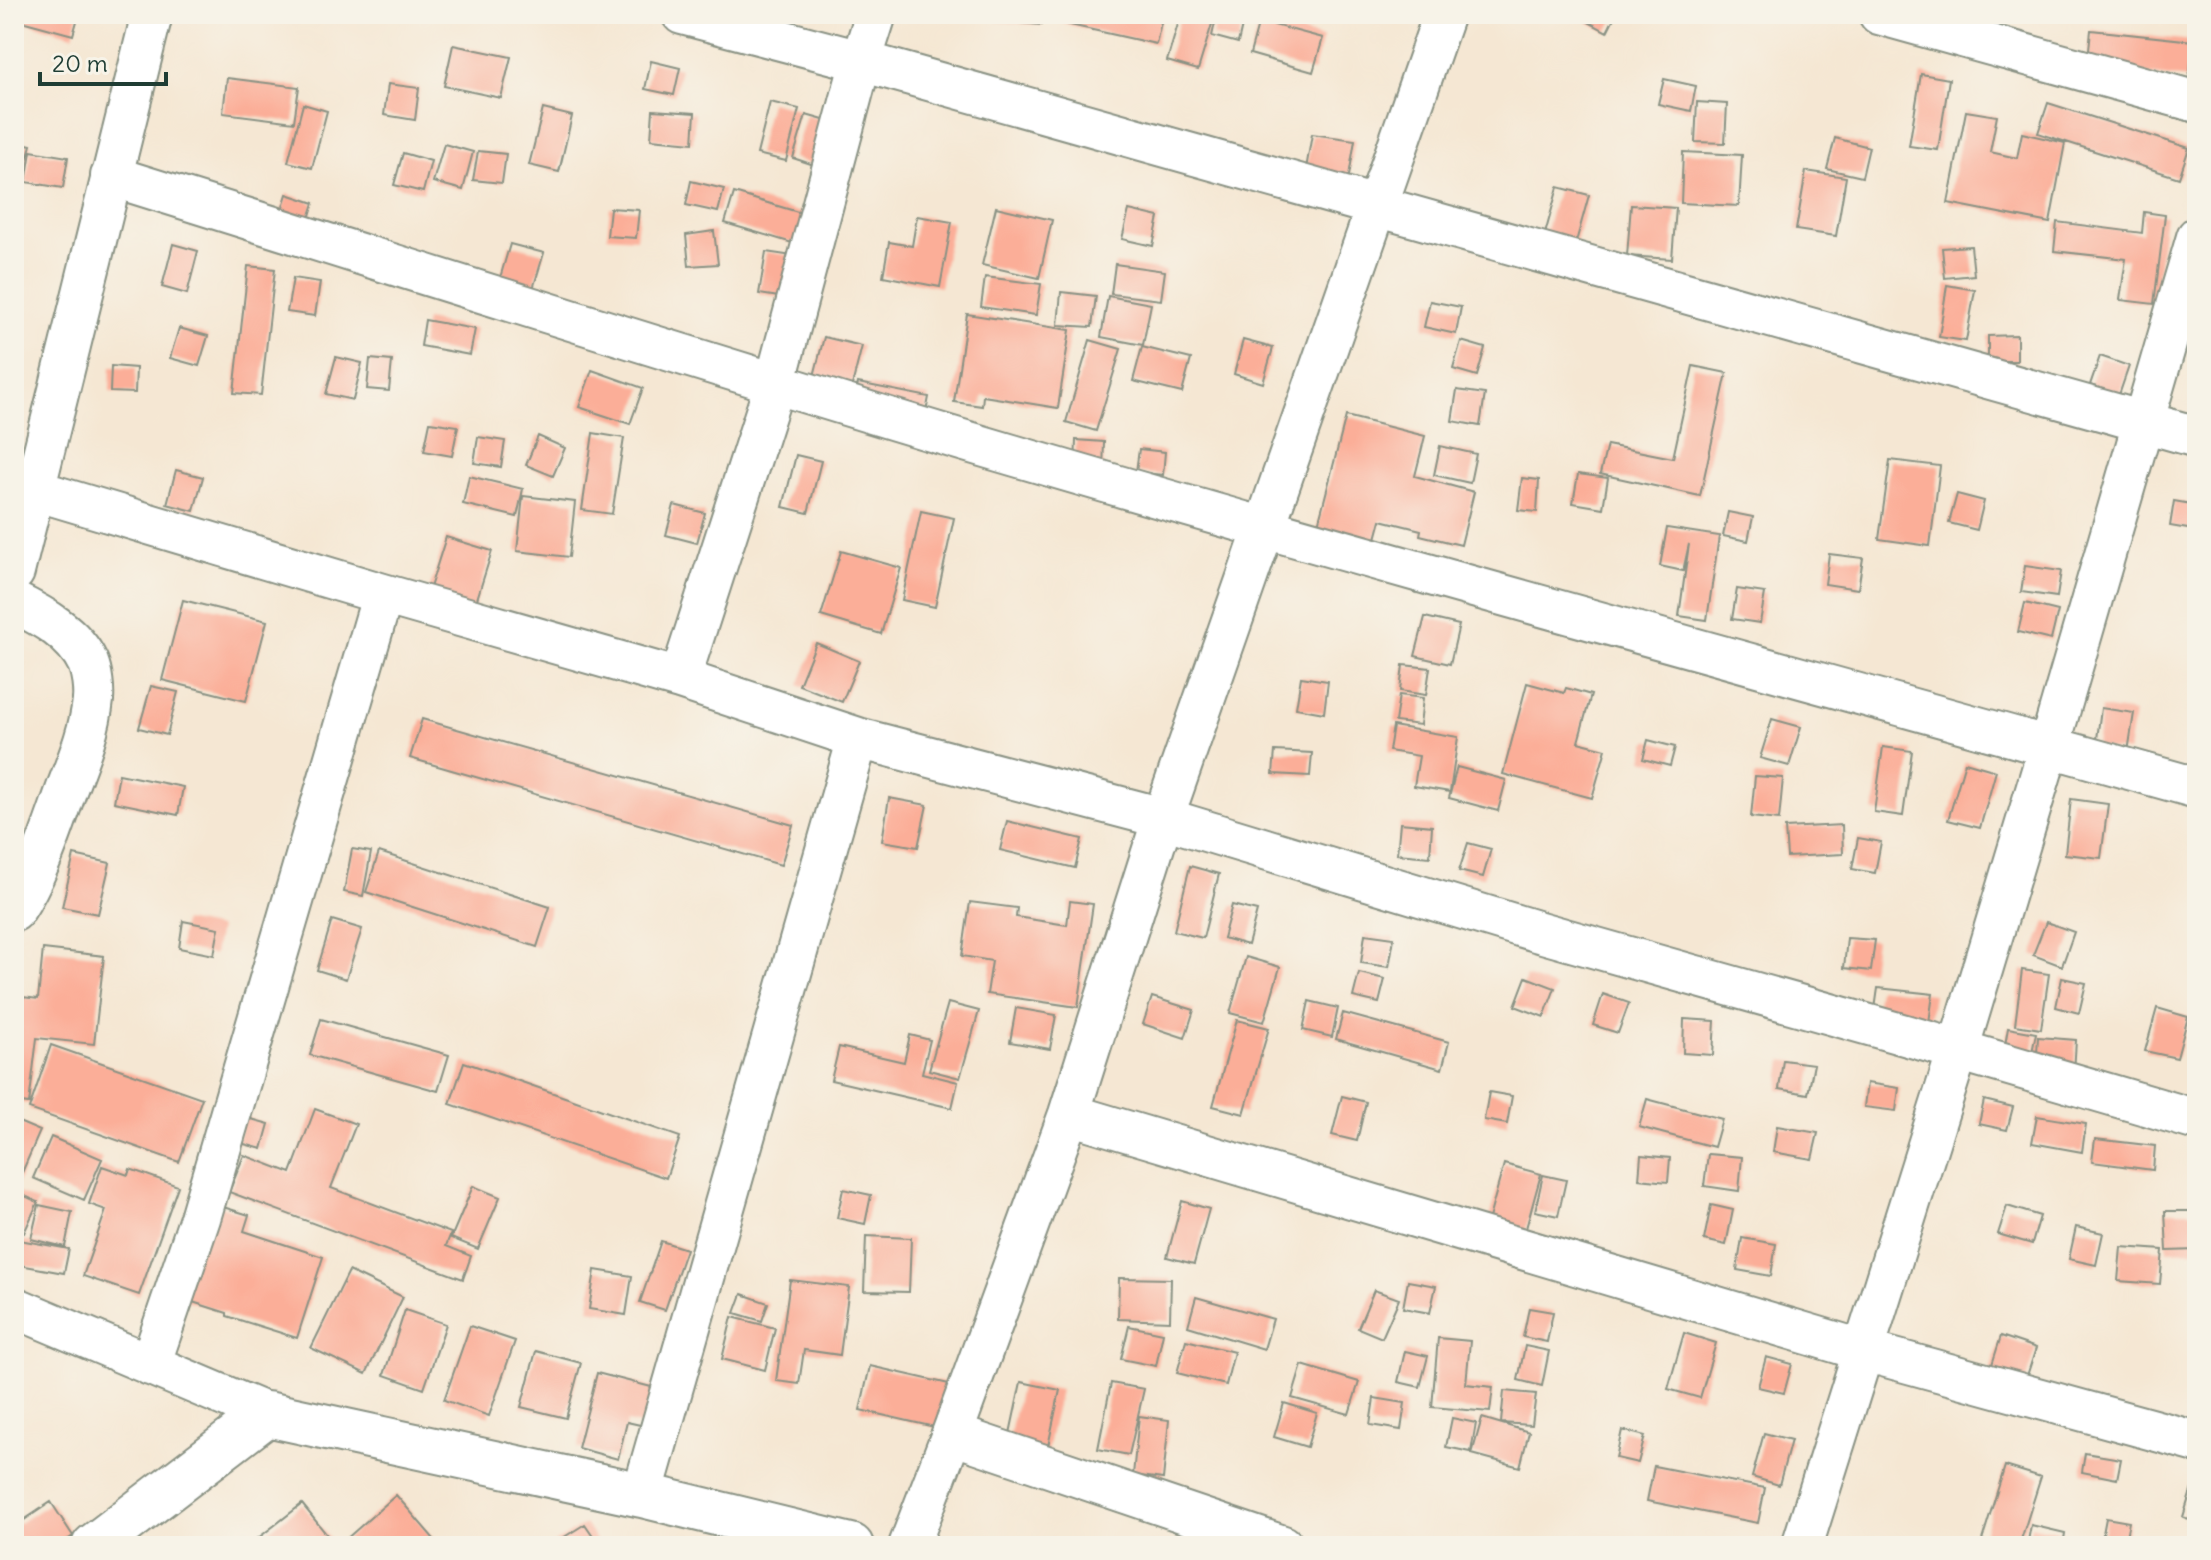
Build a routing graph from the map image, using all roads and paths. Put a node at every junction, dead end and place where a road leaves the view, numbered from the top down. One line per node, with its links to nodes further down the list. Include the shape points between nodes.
1 (152, 14): 8 (street)
2 (682, 14): 6 (street)
3 (876, 14): 6 (street)
4 (1444, 14): 9 (street)
5 (1879, 14): 7 (street)
6 (861, 61): 9 (street); 11 (street)
7 (2197, 102)
8 (111, 176): 11 (street); 14 (street)
9 (1376, 206): 12 (street); 15 (street)
10 (2197, 237): 12 (street)
11 (775, 384): 15 (street); 19 (street)
12 (2144, 422): 13 (street); 21 (street)
13 (2197, 437)
14 (35, 490): 16 (street); 17 (street)
15 (1266, 528): 21 (street); 23 (street)
16 (14, 572)
17 (383, 594): 19 (street); 30 (street, via 205,1203)
18 (14, 602): 24 (street, via 66,634 79,649 88,664 93,697 81,751 37,872)
19 (680, 679): 20 (street)
20 (858, 738): 23 (street); 34 (street)
21 (2049, 747): 22 (street); 25 (street)
22 (2197, 788)
23 (1163, 818): 25 (street); 26 (street)
24 (14, 911)
25 (1958, 1050): 27 (street); 29 (street)
26 (1069, 1114): 29 (street); 32 (street)
27 (2197, 1120)
28 (14, 1307): 30 (street)
29 (1865, 1351): 33 (street); 39 (street)
30 (150, 1365): 31 (street)
31 (267, 1414): 34 (main road); 35 (main road)
32 (952, 1434): 37 (street); 38 (street)
33 (2197, 1442)
34 (642, 1495): 36 (main road)
35 (94, 1546)
36 (851, 1546)
37 (909, 1546)
38 (1283, 1546)
39 (1802, 1546)

